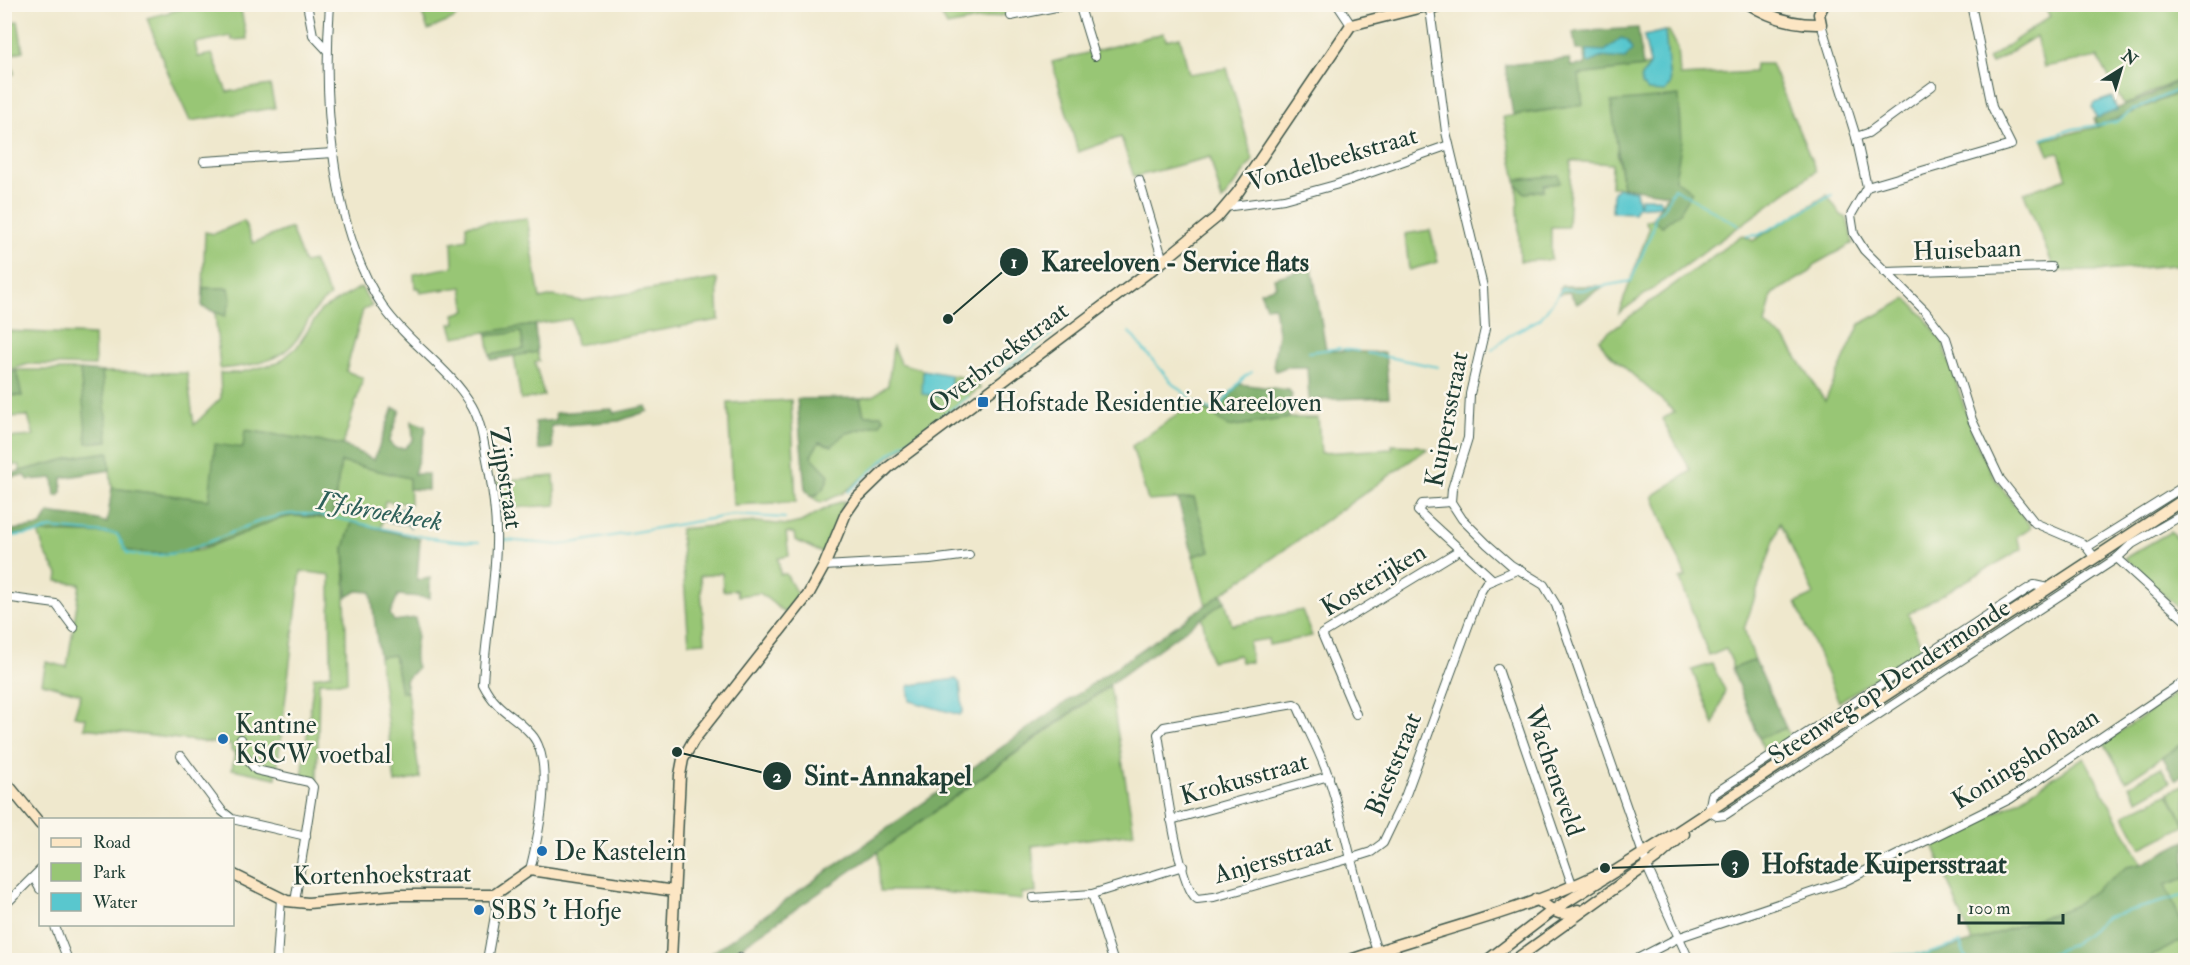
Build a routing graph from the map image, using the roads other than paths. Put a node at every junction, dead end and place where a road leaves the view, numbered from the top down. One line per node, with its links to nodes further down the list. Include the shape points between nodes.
1 (307, 4): 14 (street, via 313,35)
2 (330, 4): 14 (street, Zijpstraat)
3 (1071, 4): 11 (street)
4 (1079, 4): 15 (street)
5 (1337, 4): 13 (street)
6 (1444, 4): 10 (street)
7 (1749, 4): 12 (street, via 1777,18 1805,25)
8 (1824, 4): 12 (street, via 1819,14)
9 (1971, 4): 22 (street, via 1992,107 2011,145)
10 (1430, 9): 13 (street, via 1426,6); 18 (street, Kuipersstraat)
11 (1011, 16)
12 (1821, 24): 17 (street)
13 (1351, 25): 23 (street, Overbroekstraat)
14 (327, 50): 19 (street, Zijpstraat)
15 (1095, 57)
16 (1932, 86): 17 (street, via 1868,133)
17 (1856, 137): 22 (street)
18 (1449, 144): 23 (street, Vondelbeekstraat, via 1335,185); 29 (street, Kuipersstraat, via 1483,287 1485,311 1482,345 1470,394 1468,438)
19 (334, 153): 20 (street); 61 (street, Zijpstraat, via 345,219 367,280 402,331 438,365 472,406 482,433 492,480 496,544 483,684 492,702 532,734 540,749 544,791)
20 (204, 162)
21 (1139, 180): 24 (street)
22 (1867, 187): 26 (street, via 1851,215 1854,234)
23 (1225, 207): 24 (street, Overbroekstraat)
24 (1163, 261): 36 (street, Overbroekstraat, via 889,467 846,513)
25 (2051, 267): 26 (street, Huisebaan)
26 (1885, 272): 31 (street, via 1946,338 1972,420 2000,479 2035,523)
27 (2186, 485): 31 (street)
28 (2186, 498): 34 (street, Steenweg op Dendermonde)
29 (1450, 502): 32 (street, via 1422,504 1418,511); 37 (street, Kuipersstraat, via 1468,527)
30 (2186, 513): 35 (street, Steenweg op Dendermonde, via 2132,544)
31 (2087, 547): 34 (street)
32 (1458, 551): 40 (street); 46 (street, Kosterijken, via 1322,634)
33 (969, 555): 36 (street)
34 (2095, 558): 38 (street, Steenweg op Dendermonde)
35 (2117, 558): 39 (street, Steenweg op Dendermonde); 42 (street)
36 (824, 566): 67 (street, Overbroekstraat, via 797,610 683,759)
37 (1519, 569): 40 (street); 58 (street, Kuipersstraat, via 1544,585 1556,605)
38 (2069, 574): 39 (street); 51 (street, Steenweg op Dendermonde, via 1855,709)
39 (2092, 574): 51 (street, Steenweg op Dendermonde, via 1725,815)
40 (1492, 580): 57 (street, Bieststraat, via 1484,585 1472,610 1416,768 1386,836 1375,850)
41 (4, 597): 43 (street, via 56,604)
42 (2186, 621)
43 (74, 628)
44 (1498, 669): 65 (street, Wacheneveld)
45 (2186, 680): 78 (street, Koningshofbaan, via 2010,800 1843,882)
46 (1356, 714)
47 (241, 739): 56 (street, via 241,752 255,770 313,786)
48 (181, 756): 52 (street)
49 (1329, 776): 54 (street, Krokusstraat); 54 (street, Anjersstraat, via 1294,704 1164,727 1158,734); 57 (street, Anjersstraat)
50 (4, 780): 55 (street)
51 (1709, 811): 58 (street, Steenweg op Dendermonde)
52 (231, 818)
53 (234, 819): 56 (street)
54 (1172, 820): 60 (street, Anjersstraat)
55 (39, 823)
56 (306, 836): 73 (street)
57 (1352, 858): 60 (street, Anjersstraat, via 1202,900 1191,894); 79 (street, via 1358,896)
58 (1645, 859): 59 (street, Steenweg op Dendermonde); 75 (street, Steenweg op Dendermonde); 78 (street, Kuipersstraat)
59 (1632, 860): 65 (street, Steenweg op Dendermonde); 76 (street, Steenweg op Dendermonde)
60 (1183, 866): 68 (street)
61 (530, 870): 67 (street); 69 (street, Kortenhoekstraat)
62 (39, 871): 64 (street)
63 (234, 875): 70 (street, Kortenhoekstraat)
64 (34, 878): 66 (street); 74 (street)
65 (1573, 886): 72 (street, Steenweg op Dendermonde)
66 (39, 888)
67 (674, 891): 83 (street, Overbroekstraat)
68 (1092, 894): 71 (street); 84 (street)
69 (494, 895): 73 (street, Kortenhoekstraat, via 399,895); 82 (street, via 496,910)
70 (281, 898): 73 (street, Kortenhoekstraat); 81 (street)
71 (1033, 898)
72 (1536, 899): 76 (street); 79 (street, Steenweg op Dendermonde)
73 (295, 902)
74 (4, 906)
75 (1585, 907): 76 (street, via 1567,915); 87 (street, Steenweg op Dendermonde)
76 (1552, 911): 86 (street, Steenweg op Dendermonde)
77 (55, 926): 80 (street)
78 (1680, 937): 88 (street, Koningshofbaan); 89 (street, Kuipersstraat)
79 (1377, 951): 85 (street, Steenweg op Dendermonde)
80 (68, 960)
81 (277, 960)
82 (487, 960)
83 (671, 960)
84 (1113, 960)
85 (1350, 960)
86 (1488, 960)
87 (1515, 960)
88 (1635, 960)
89 (1689, 960)

